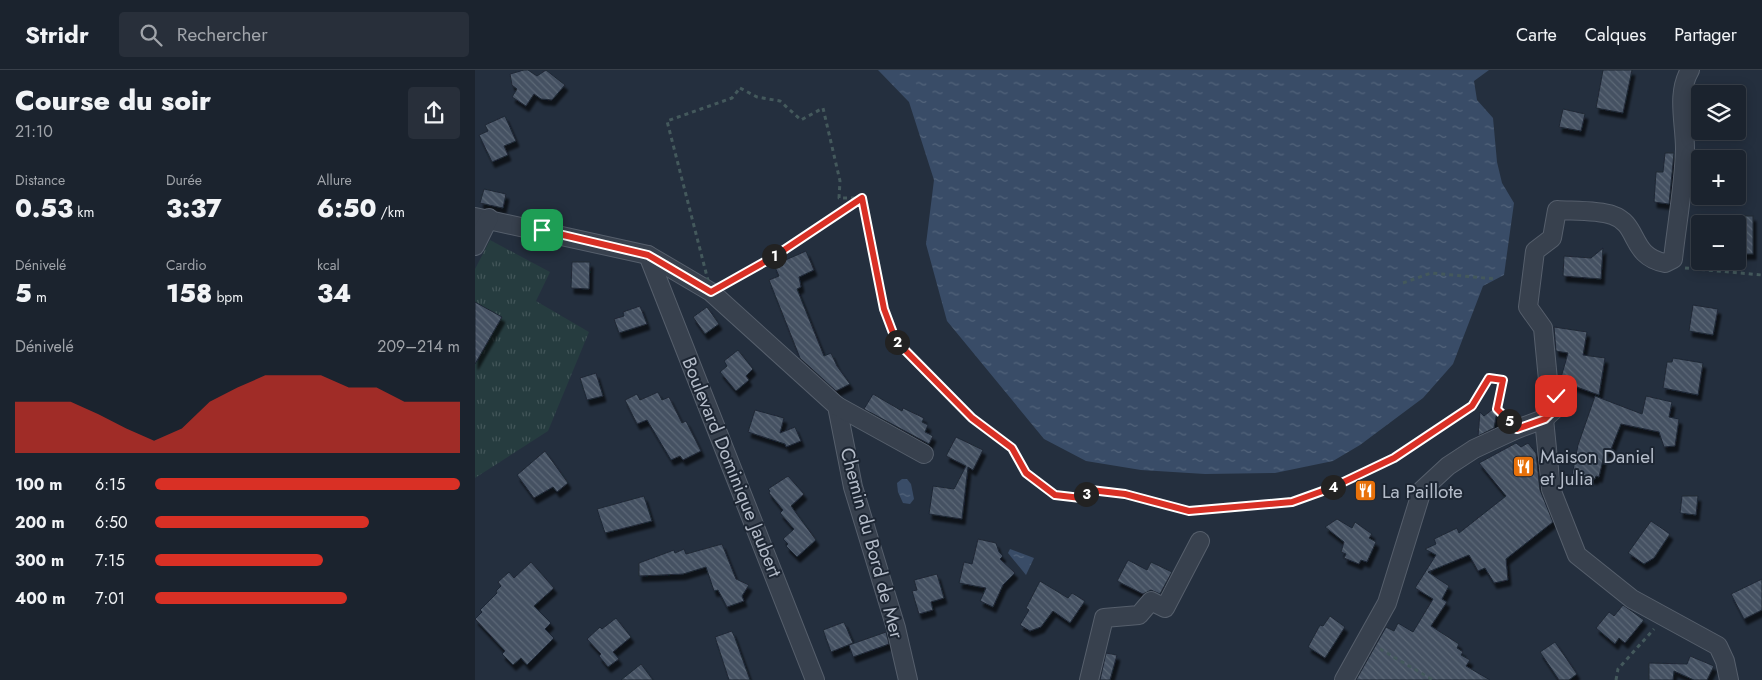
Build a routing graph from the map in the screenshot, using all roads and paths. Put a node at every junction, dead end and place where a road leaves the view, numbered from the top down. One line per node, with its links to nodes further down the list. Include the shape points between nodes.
1 (1690, 70): 6 (street, via 1682,92 1685,149)
2 (862, 198): 10 (path, via 775,256); 10 (path, via 839,198 840,180 823,108 801,120 780,102 757,97 740,88 732,98 667,121); 13 (path, via 884,309 896,341 972,418 1012,448 1026,473 1055,495 1081,498 1091,490 1125,494 1189,511 1292,502 1331,488 1394,458 1472,406 1489,378 1503,380 1497,409)
3 (482, 218): 4 (street); 5 (street, Chemin du Bord de Mer)
4 (475, 246)
5 (648, 255): 10 (street, Chemin du Bord de Mer); 18 (street, Boulevard Dominique Jaubert)
6 (1673, 259): 7 (path, via 1681,268); 12 (street, via 1665,264 1641,253 1633,234 1613,215 1557,210 1552,238 1535,251 1528,307 1543,328 1549,380 1556,396)
7 (1762, 275)
8 (1496, 280): 9 (path, via 1431,273)
9 (1403, 283)
10 (711, 292): 11 (street, Chemin du Bord de Mer)
11 (837, 406): 14 (street, Chemin du Bord de Mer); 19 (street, Chemin du Bord de Mer, via 853,486 896,628)
12 (1550, 414): 13 (street); 16 (street, via 1551,489 1577,556 1632,599)
13 (1517, 429): 17 (street, via 1474,449 1448,466 1422,490 1387,603)
14 (924, 454)
15 (1200, 541): 20 (street, via 1165,608 1151,601 1139,615 1104,618)
16 (1664, 617): 23 (path, via 1618,669); 24 (street, via 1718,646)
17 (1366, 642): 21 (street); 22 (path)
18 (815, 680)
19 (908, 680)
20 (1089, 680)
21 (1344, 680)
22 (1433, 680)
23 (1616, 680)
24 (1729, 680)

